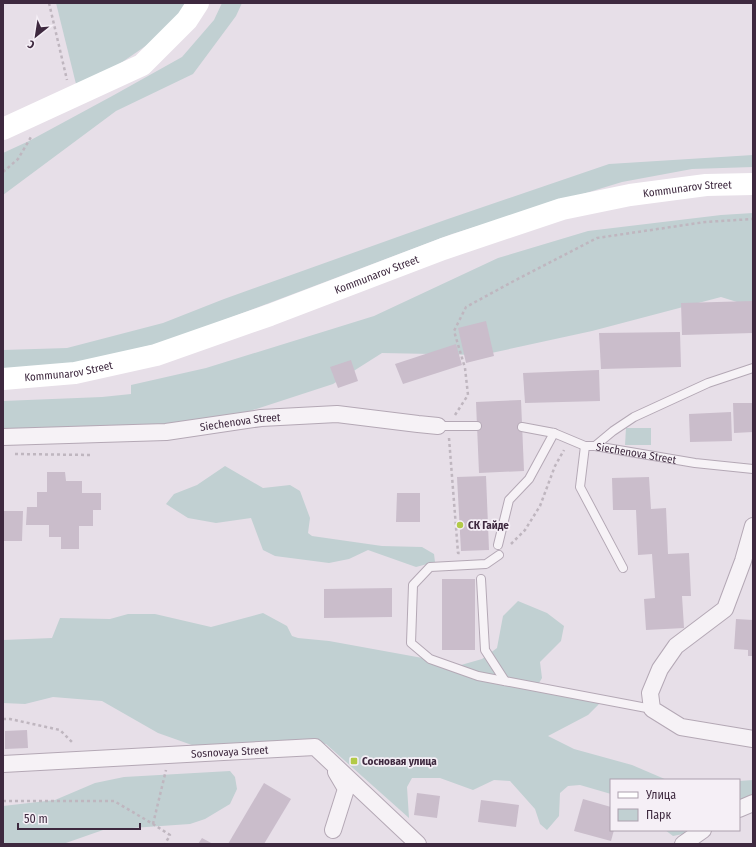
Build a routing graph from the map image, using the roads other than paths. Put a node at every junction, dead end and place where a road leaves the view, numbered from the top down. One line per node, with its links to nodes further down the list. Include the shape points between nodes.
1 (198, 3): 2 (main road, via 187,20 142,65)
2 (3, 129)
3 (753, 184): 5 (main road, Kommunarov Street, via 706,185 630,195 562,210 443,249 156,356 76,373)
4 (753, 368): 12 (lane, via 708,383 634,417)
5 (3, 379)
6 (443, 426): 7 (lane, Siechenova Street); 10 (street, Siechenova Street, via 337,414 261,418 166,432)
7 (477, 426)
8 (522, 427): 9 (lane, Siechenova Street)
9 (554, 433): 11 (lane, Siechenova Street); 15 (lane, via 529,479 509,500)
10 (3, 437)
11 (585, 446): 12 (lane, Siechenova Street); 17 (lane, via 580,487)
12 (596, 446): 13 (lane, Siechenova Street, via 695,463)
13 (753, 469)
14 (753, 526): 20 (street, via 725,609 676,646 660,669 650,693)
15 (498, 545)
16 (499, 555): 19 (lane, via 486,564 430,567 413,584 411,643 430,659 478,676)
17 (622, 568)
18 (481, 580): 19 (lane, via 484,650)
19 (505, 681): 20 (lane)
20 (652, 709): 21 (street, via 681,727)
21 (753, 739)
22 (328, 758): 23 (street, Sosnovaya Street, via 315,747); 26 (street, via 346,789); 28 (street, Sosnovaya Street)
23 (3, 764)
24 (753, 803): 25 (street)
25 (740, 809)
26 (333, 830)
27 (702, 831): 29 (street)
28 (418, 844)
29 (683, 844)

